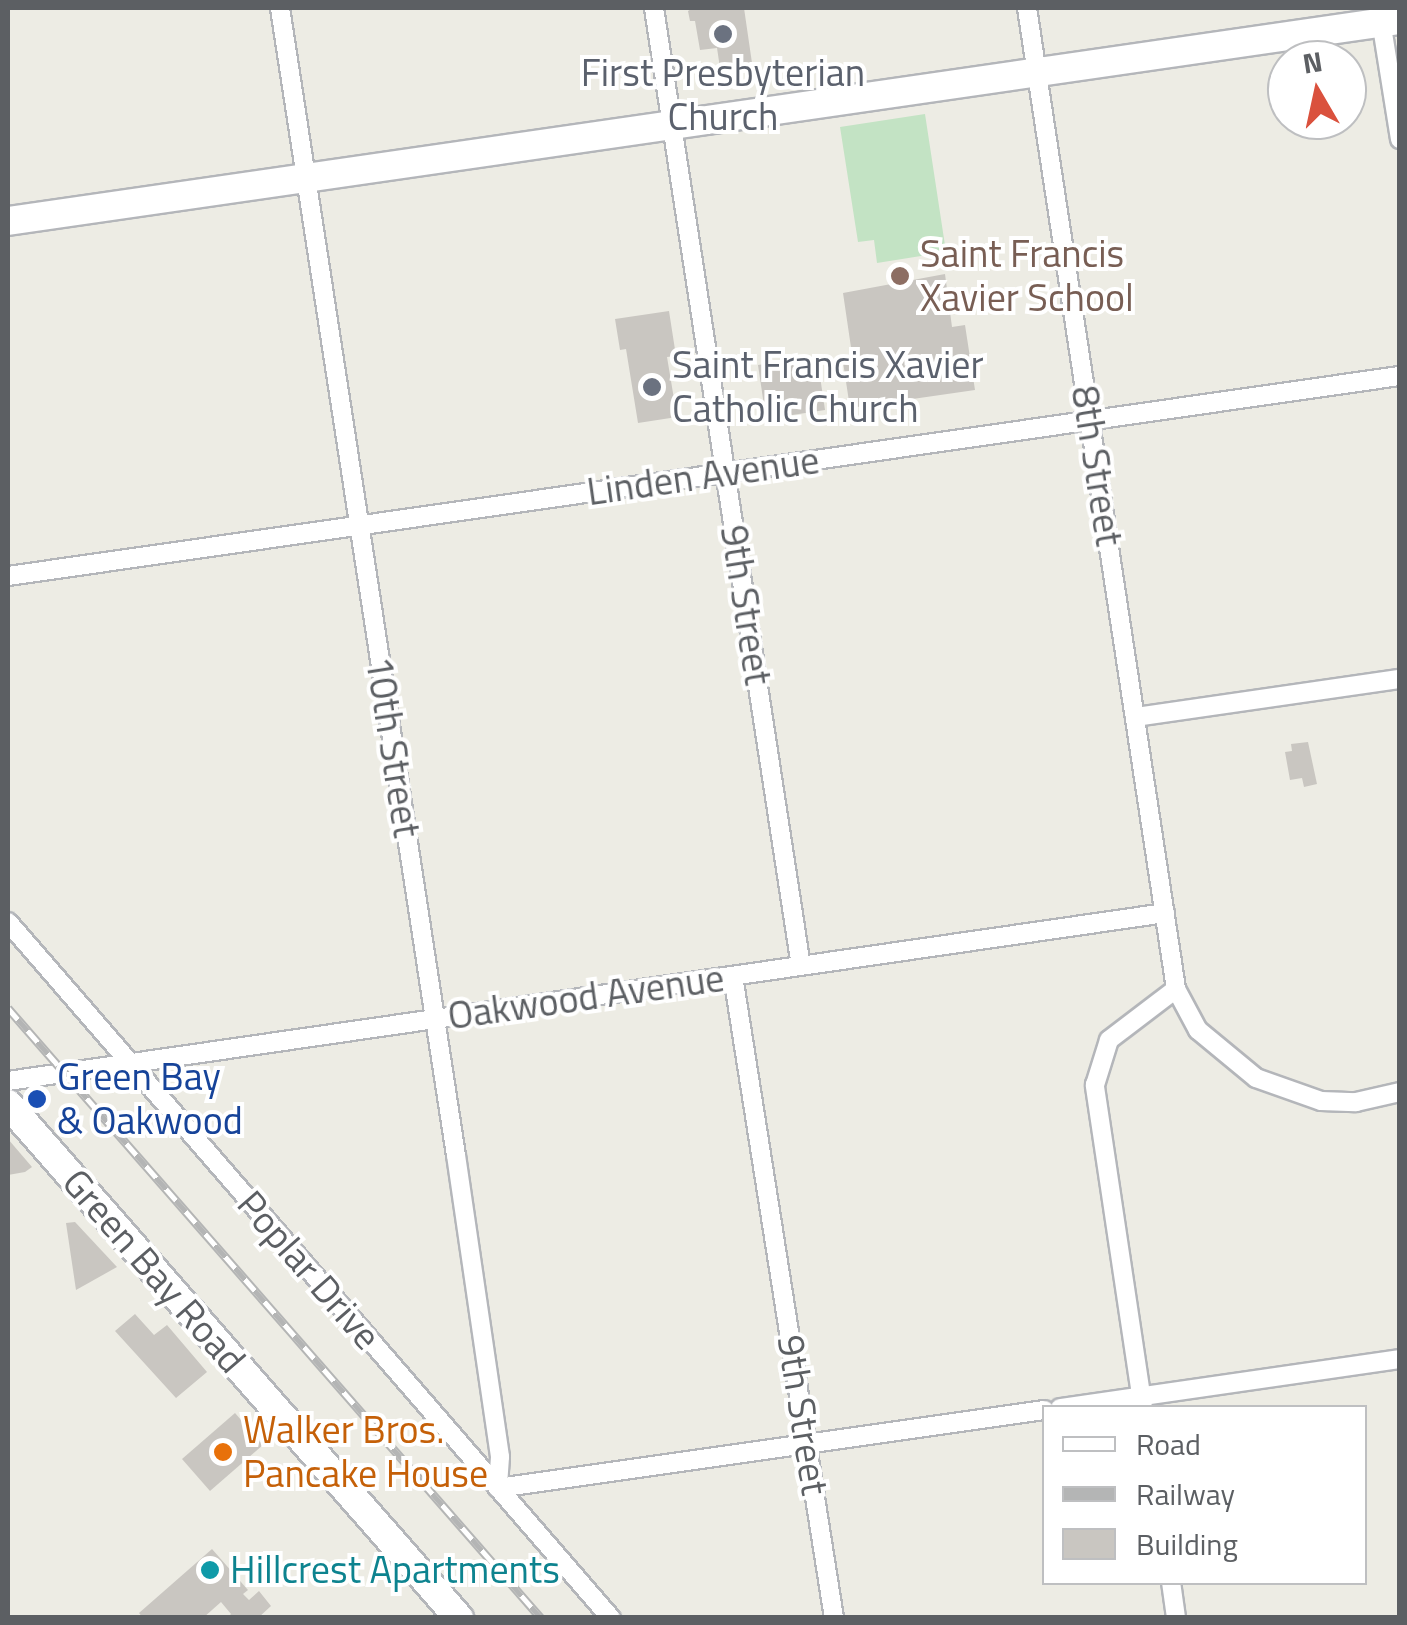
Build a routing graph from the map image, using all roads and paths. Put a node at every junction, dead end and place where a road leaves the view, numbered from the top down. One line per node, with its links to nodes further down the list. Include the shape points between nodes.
1 (280, 8): 8 (street, 10th Street)
2 (654, 8): 6 (street, 9th Street)
3 (1027, 8): 5 (street, 8th Street)
4 (1387, 16): 5 (street); 7 (street)
5 (1037, 70): 6 (street); 11 (street, 8th Street)
6 (671, 123): 8 (street); 12 (street, 9th Street)
7 (1400, 139)
8 (305, 178): 9 (street); 13 (street, 10th Street)
9 (8, 221)
10 (1400, 376): 11 (street, Linden Avenue)
11 (1090, 421): 12 (street, Linden Avenue); 16 (street, 8th Street)
12 (725, 473): 13 (street, Linden Avenue); 19 (street, 9th Street)
13 (358, 526): 14 (street, Linden Avenue); 22 (street, 10th Street)
14 (8, 576)
15 (1400, 679): 16 (street)
16 (1135, 717): 17 (street, 8th Street)
17 (1166, 919): 19 (street, Oakwood Avenue); 21 (street, 8th Street)
18 (8, 922): 23 (street, Poplar Drive)
19 (800, 966): 20 (street, Oakwood Avenue)
20 (733, 976): 22 (street, Oakwood Avenue); 31 (street, 9th Street)
21 (1176, 989): 25 (street, via 1198,1030 1256,1078 1321,1101); 28 (street, via 1109,1040 1095,1085)
22 (434, 1019): 23 (street, Oakwood Avenue); 32 (street, 10th Street, via 500,1456)
23 (130, 1062): 24 (street, Oakwood Avenue); 32 (street, Poplar Drive)
24 (8, 1080)
25 (1400, 1092)
26 (8, 1104): 34 (street, Green Bay Road)
27 (1400, 1359): 28 (street)
28 (1142, 1402): 29 (street)
29 (1101, 1405)
30 (1042, 1410): 31 (street)
31 (807, 1443): 32 (street); 36 (street, 9th Street)
32 (498, 1488): 35 (street, Poplar Drive)
33 (1171, 1585): 37 (street)
34 (460, 1618)
35 (611, 1618)
36 (834, 1618)
37 (1176, 1618)

